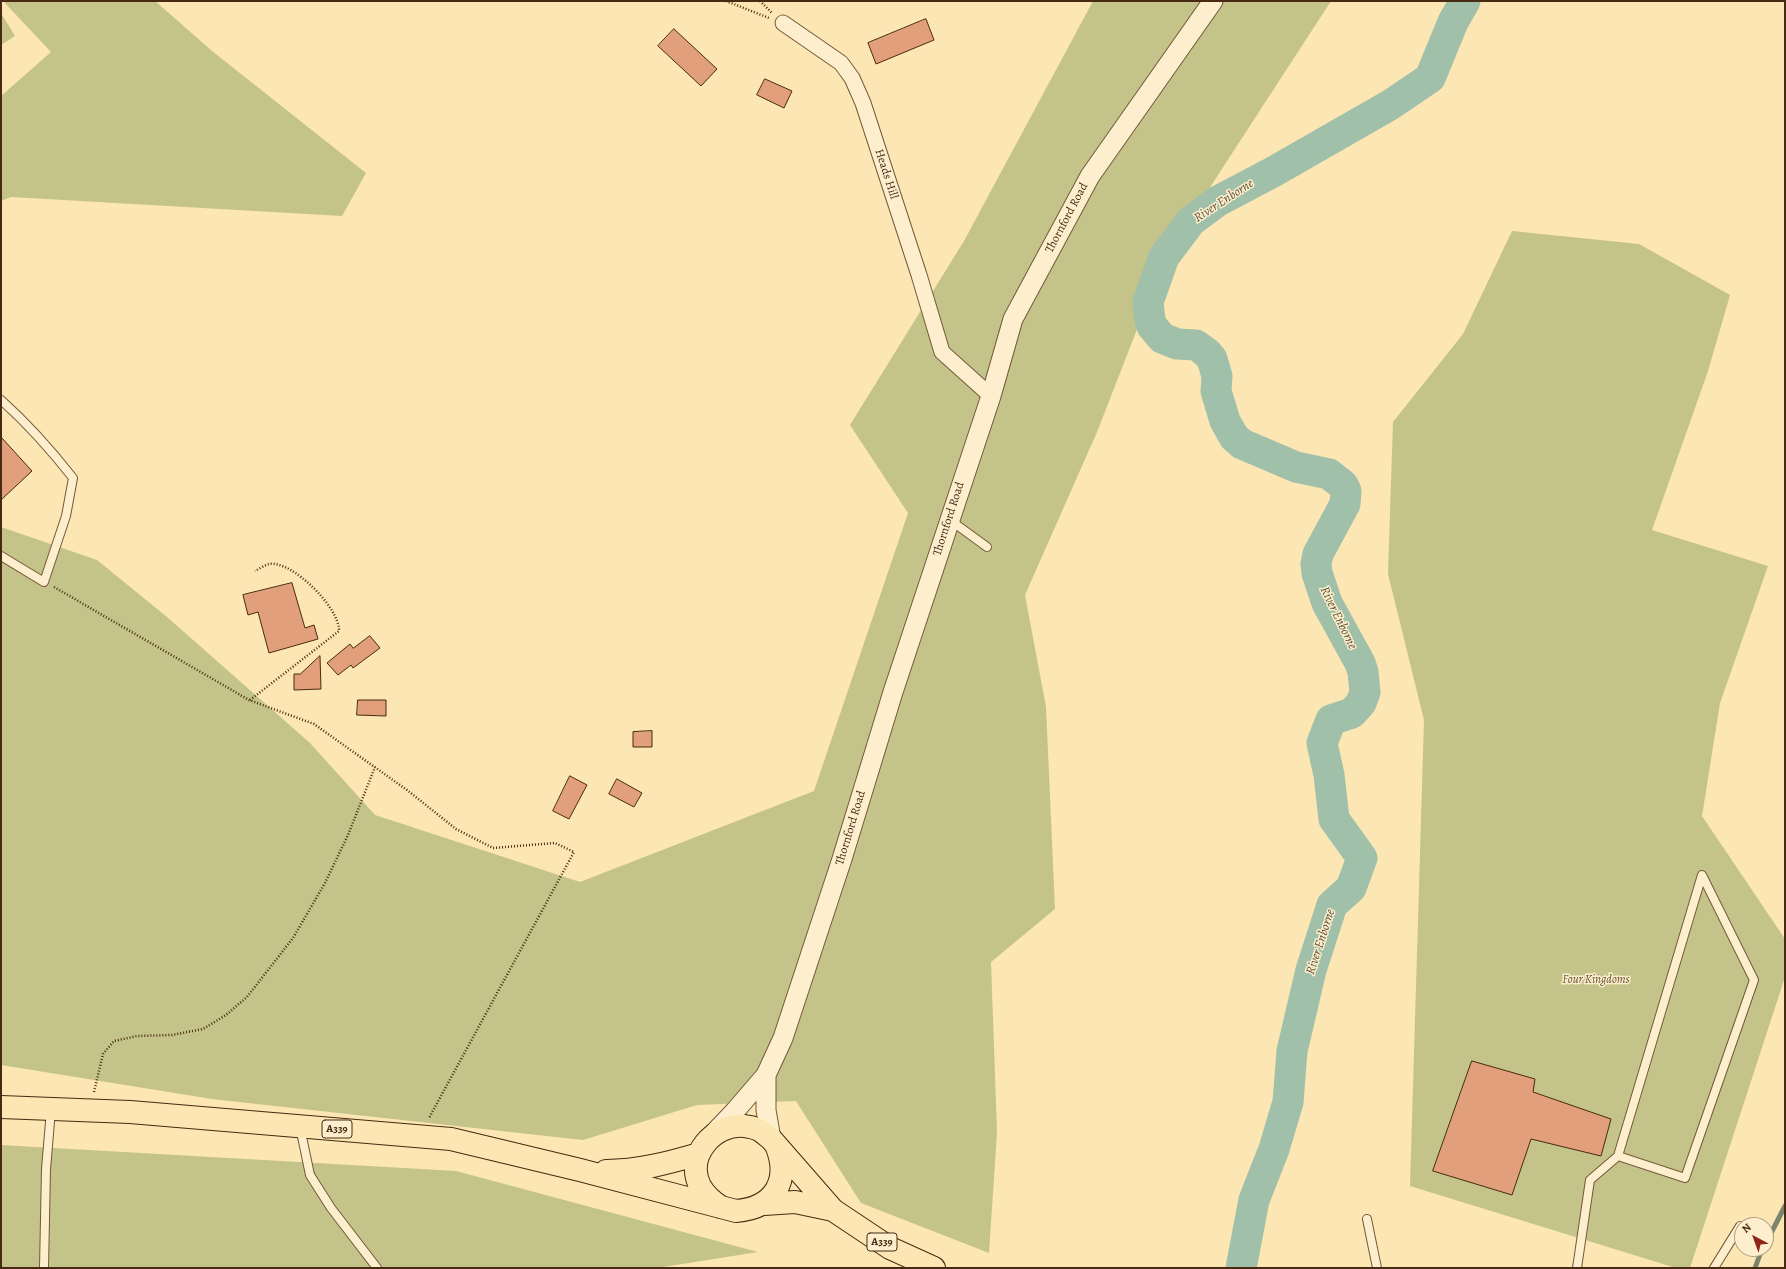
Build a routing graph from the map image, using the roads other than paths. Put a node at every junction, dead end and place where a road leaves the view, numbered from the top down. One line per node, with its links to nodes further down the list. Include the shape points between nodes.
1 (1213, 1): 3 (street, Thornford Road, via 1090,176 1013,319)
2 (783, 23): 3 (street, Heads Hill, via 841,63 852,78 866,111 942,352)
3 (991, 396): 5 (street, Thornford Road)
4 (1, 400): 7 (lane, via 21,418 73,478 66,516 44,582)
5 (949, 519): 6 (lane); 8 (street, Thornford Road, via 783,1038)
6 (987, 547)
7 (1, 556)
8 (766, 1075): 12 (street, Thornford Road); 13 (street, Thornford Road, via 766,1110)
9 (1, 1107): 10 (highway, A339)
10 (51, 1109): 11 (highway, A339, via 130,1112); 22 (lane, via 46,1169)
11 (300, 1126): 16 (highway, A339, via 451,1139); 23 (lane, via 310,1175 331,1208)
12 (711, 1136): 13 (highway, via 724,1128 736,1125 755,1128); 14 (highway)
13 (774, 1142): 17 (highway, via 781,1158 782,1173 774,1193); 19 (highway, A339)
14 (699, 1154): 16 (highway, A339, via 639,1169); 18 (highway, via 696,1171 700,1185 710,1200)
15 (1618, 1156): 15 (lane, via 1685,1178 1754,980 1702,875); 26 (lane, via 1590,1180)
16 (580, 1170): 18 (highway, A339)
17 (764, 1204): 18 (highway, via 750,1210); 19 (highway, A339, via 795,1202)
18 (722, 1208)
19 (833, 1210): 24 (highway, A339, via 890,1248)
20 (1367, 1219): 25 (lane)
21 (1734, 1236): 27 (lane)
22 (44, 1268)
23 (377, 1268)
24 (934, 1268)
25 (1377, 1268)
26 (1577, 1268)
27 (1714, 1268)

